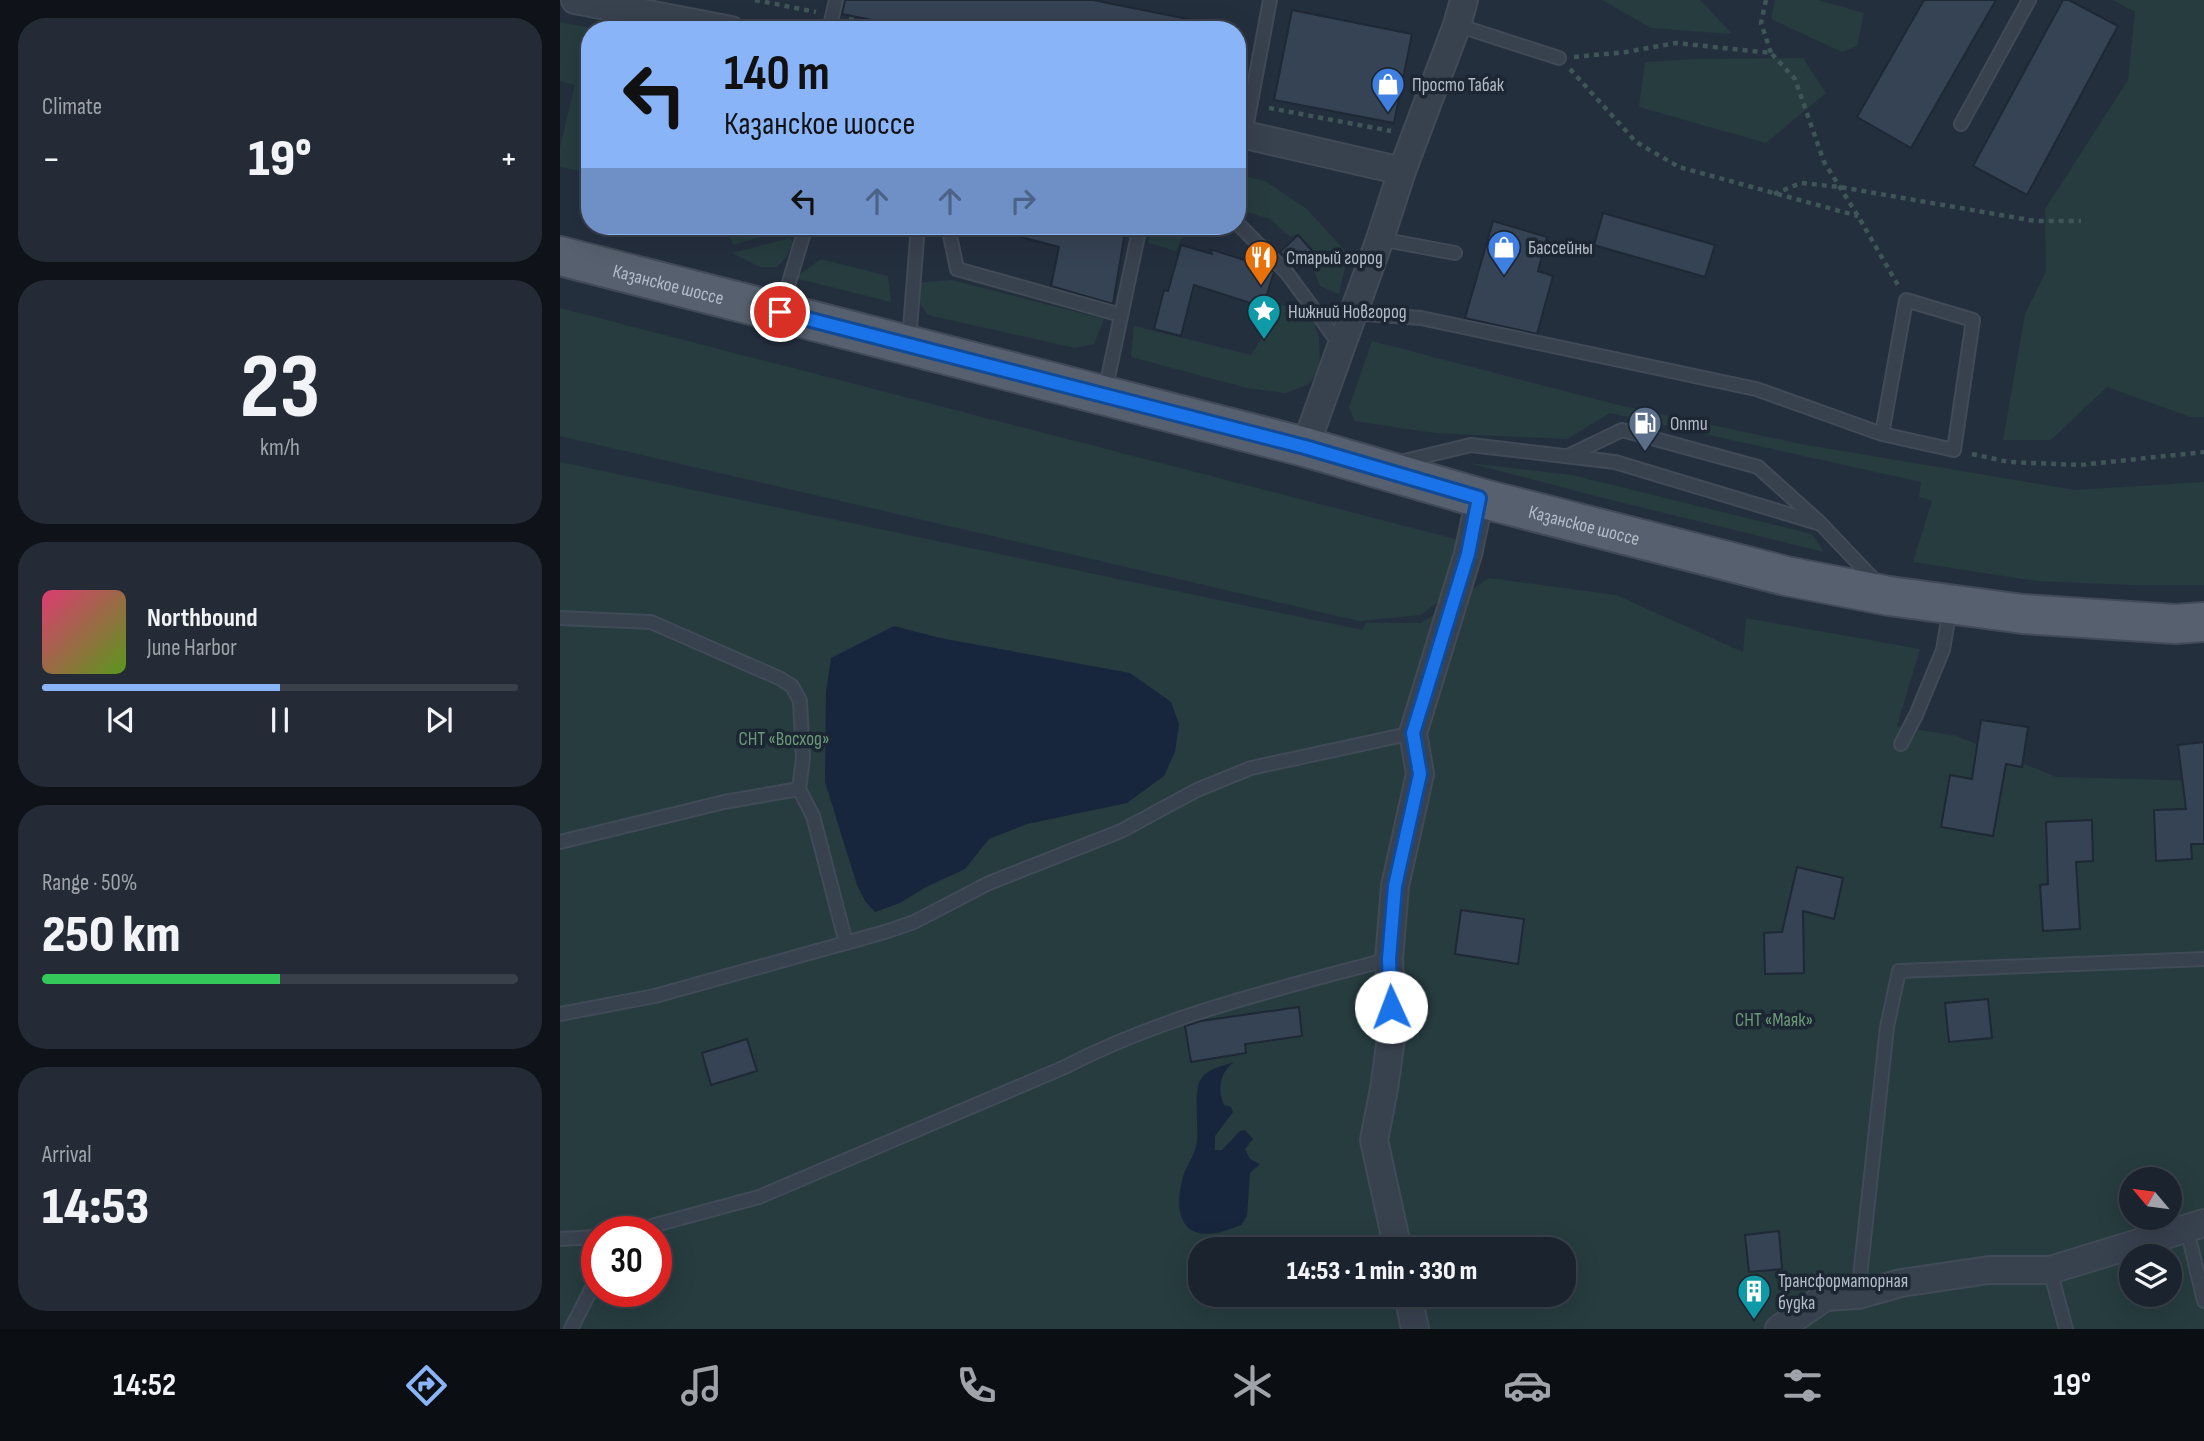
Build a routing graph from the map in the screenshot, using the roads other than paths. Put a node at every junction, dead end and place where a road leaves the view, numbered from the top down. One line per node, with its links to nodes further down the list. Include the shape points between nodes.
1 (575, 0): 5 (street)
2 (836, 0): 8 (lane)
3 (1269, 0): 10 (lane)
4 (2029, 0): 11 (lane)
5 (644, 6): 7 (street)
6 (1460, 12): 9 (lane); 13 (street)
7 (698, 21)
8 (831, 21)
9 (1559, 58)
10 (1246, 119)
11 (1961, 124)
12 (1246, 135): 13 (street)
13 (1402, 171): 19 (street)
14 (1246, 232): 26 (lane, via 1287,272)
15 (803, 235): 22 (lane)
16 (917, 235): 25 (lane)
17 (950, 235): 24 (lane, via 957,269)
18 (1138, 235): 24 (lane)
19 (1380, 239): 20 (lane); 23 (street)
20 (1455, 253)
21 (560, 256): 22 (main road, Казанское шоссе)
22 (780, 312): 25 (main road, Казанское шоссе)
23 (1353, 313): 26 (street); 28 (lane, via 1421,318 1756,389)
24 (1121, 315): 27 (lane)
25 (908, 345): 27 (main road, Казанское шоссе)
26 (1341, 346): 29 (street)
27 (1105, 396): 29 (main road, Казанское шоссе)
28 (1882, 434): 28 (lane, via 1906,300 1973,320 1954,450)
29 (1305, 447): 31 (main road, Казанское шоссе)
30 (1568, 456): 31 (lane, via 1471,445); 33 (lane, via 1615,462); 33 (lane, via 1622,430 1758,467)
31 (1380, 469): 32 (main road, Казанское шоссе)
32 (1479, 498): 34 (main road, Казанское шоссе, via 1786,576); 38 (street, via 1468,554)
33 (1821, 524): 34 (lane)
34 (1889, 596): 35 (main road, Казанское шоссе)
35 (1951, 604): 37 (main road, Казанское шоссе, via 2119,621); 39 (lane, via 1943,650)
36 (560, 618): 40 (lane, via 651,622 792,687 800,701 803,758)
37 (2204, 622)
38 (1413, 733): 42 (lane, via 1251,768 1197,790 1121,831 989,883 914,922); 44 (street, via 1420,774 1395,886)
39 (1901, 744)
40 (799, 789): 41 (lane, via 723,802); 42 (lane, via 813,816)
41 (560, 842)
42 (846, 943): 45 (lane, via 655,996)
43 (2204, 958): 52 (lane, via 1899,971 1887,1027)
44 (1389, 959): 46 (lane, via 1220,1004 1104,1047 759,1197); 48 (street, via 1392,1031 1374,1140)
45 (560, 1014)
46 (672, 1220)
47 (2196, 1226): 51 (street); 53 (lane)
48 (1395, 1237)
49 (581, 1238): 50 (lane)
50 (560, 1239)
51 (2050, 1270): 52 (street, via 1989,1270 1901,1283); 59 (lane)
52 (1858, 1295): 58 (street, via 1825,1297)
53 (2204, 1301)
54 (582, 1307): 56 (lane)
55 (1410, 1307): 57 (street)
56 (571, 1329)
57 (1415, 1329)
58 (1779, 1329)
59 (2066, 1329)

